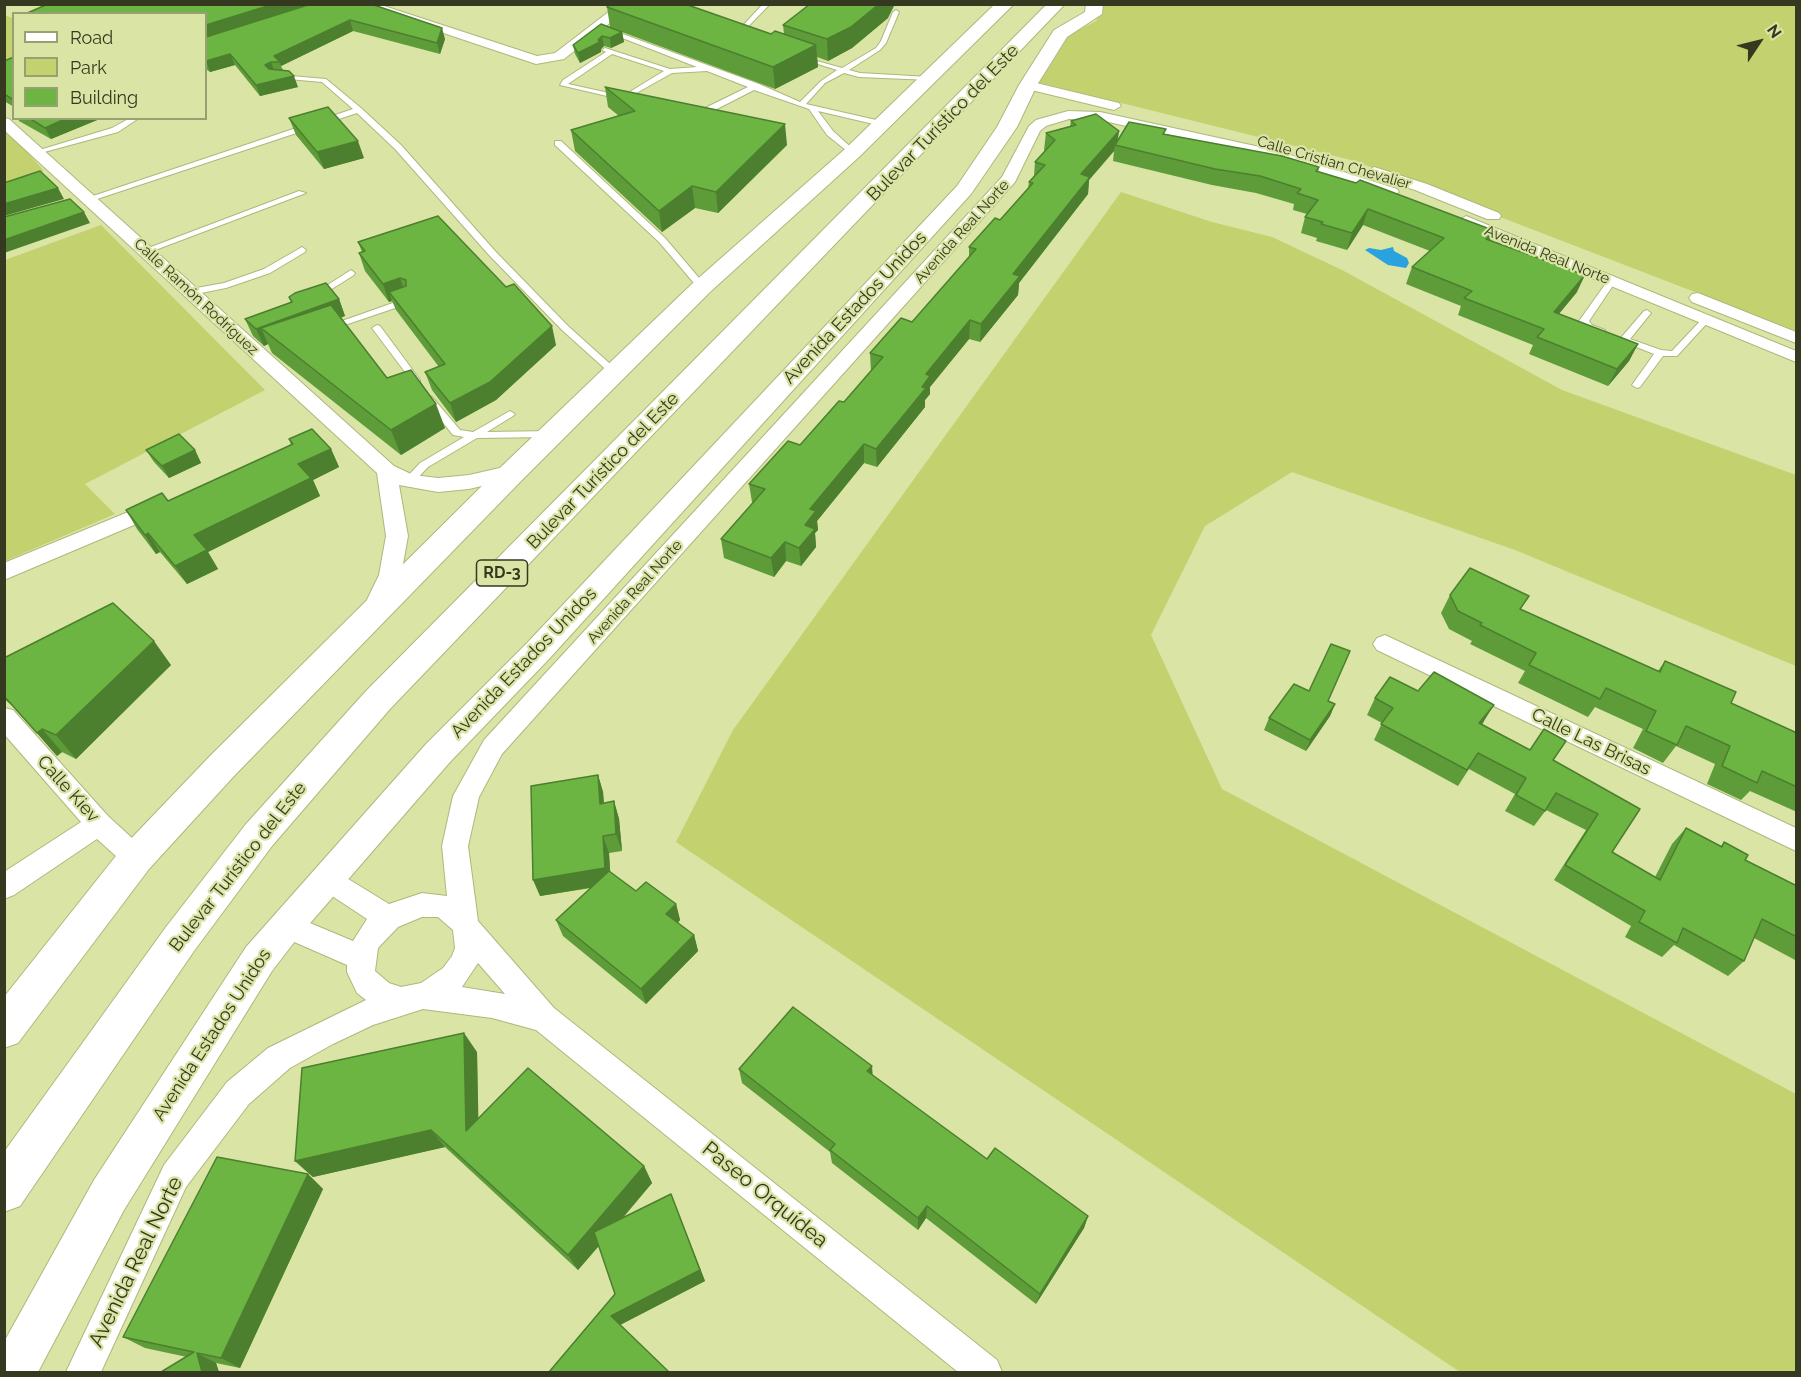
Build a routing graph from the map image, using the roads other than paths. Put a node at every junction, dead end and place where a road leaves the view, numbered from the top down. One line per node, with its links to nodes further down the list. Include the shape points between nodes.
1 (363, 4): 8 (street, via 536,60 559,56)
2 (628, 4): 8 (street)
3 (767, 4): 10 (lane)
4 (1006, 4): 19 (highway, Bulevar Turístico del Este)
5 (1057, 4): 83 (highway, Bulevar Turístico del Este / RD-3, via 378,700 252,844 180,939)
6 (1095, 4): 20 (street, Avenida Estados Unidos, via 1093,14 1060,34)
7 (896, 12): 16 (lane, via 878,49)
8 (599, 28): 15 (lane)
9 (727, 32): 10 (lane)
10 (737, 35): 11 (lane)
11 (747, 39)
12 (601, 49): 13 (lane)
13 (611, 52): 17 (lane); 17 (lane, via 564,85 624,98)
14 (791, 53): 16 (lane)
15 (710, 69): 17 (lane); 21 (lane)
16 (841, 70): 19 (lane, via 859,75); 22 (lane)
17 (670, 71)
18 (275, 77): 24 (lane, via 324,80)
19 (929, 79): 28 (highway, Bulevar Turístico del Este)
20 (1029, 85): 38 (street, Calle Cristian Chevalier, via 1346,163 1421,187); 72 (street, Avenida Estados Unidos, via 1007,127 964,190 538,651 438,753)
21 (756, 86): 22 (lane); 25 (lane)
22 (801, 105): 23 (lane)
23 (812, 108): 28 (lane); 31 (lane, via 830,133)
24 (358, 110): 33 (lane); 53 (lane, via 398,147 540,303)
25 (704, 112)
26 (132, 120): 30 (lane, via 104,134)
27 (4, 122): 30 (street, Calle Ramón Rodríguez)
28 (882, 124): 31 (highway, Bulevar Turístico del Este)
29 (558, 143): 40 (lane, via 662,240)
30 (37, 152): 33 (street, Calle Ramón Rodríguez)
31 (852, 153): 40 (highway, Bulevar Turístico del Este)
32 (302, 193): 35 (lane)
33 (88, 198): 34 (street); 35 (street, Calle Ramón Rodríguez)
34 (70, 203)
35 (147, 250): 41 (street, Calle Ramón Rodríguez)
36 (302, 250): 41 (lane, via 267,271)
37 (351, 273): 43 (lane)
38 (1653, 280)
39 (1612, 281): 46 (street, Avenida Real Norte); 50 (lane, via 1584,321 1589,327); 71 (street, Avenida Real Norte, via 1362,181 1278,156 1100,116 1068,115 1041,123 1034,129 1009,179 493,747 466,796 456,846)
40 (702, 287): 53 (highway, Bulevar Turístico del Este)
41 (191, 292): 56 (street, Calle Ramón Rodríguez, via 245,333)
42 (1686, 294): 49 (street)
43 (311, 298)
44 (407, 301): 48 (lane)
45 (1647, 313): 50 (lane)
46 (1706, 320): 51 (lane, via 1676,353); 52 (street, Avenida Real Norte)
47 (377, 328): 58 (lane, via 448,423 457,433)
48 (320, 330)
49 (1797, 338)
50 (1624, 340): 51 (lane)
51 (1660, 353): 54 (lane)
52 (1797, 357)
53 (615, 373): 57 (highway, Bulevar Turístico del Este)
54 (1637, 386)
55 (510, 414): 58 (lane)
56 (339, 430): 59 (street); 60 (street, Calle Ramón Rodríguez)
57 (552, 434): 58 (lane); 61 (highway, Bulevar Turístico del Este)
58 (473, 435): 62 (lane, via 424,465)
59 (318, 439)
60 (387, 471): 62 (street, Calle Ramón Rodríguez); 65 (street, via 397,536 390,575)
61 (513, 472): 62 (street, Calle Ramón Rodríguez, via 438,485); 65 (highway, Bulevar Turístico del Este)
62 (409, 481)
63 (177, 498): 64 (street)
64 (4, 572)
65 (369, 616): 70 (highway, Bulevar Turístico del Este)
66 (1385, 644): 69 (street, Calle Las Brisas)
67 (4, 717): 68 (street, Calle Kiev)
68 (99, 825): 70 (street, Calle Kiev); 73 (street)
69 (1797, 840)
70 (136, 858): 81 (highway, Bulevar Turístico del Este)
71 (457, 870): 74 (street); 77 (street, Avenida Real Norte)
72 (327, 878): 75 (street); 76 (street, Avenida Estados Unidos)
73 (4, 887)
74 (422, 905): 75 (street); 77 (street, via 454,911)
75 (388, 918): 78 (street, via 375,929)
76 (286, 925): 78 (street); 84 (street, Avenida Estados Unidos, via 252,969 109,1195)
77 (466, 926): 79 (street, via 469,948 464,963 439,989); 80 (street)
78 (364, 971): 79 (street, via 381,995 401,1000); 82 (street, Avenida Real Norte, via 349,1011)
79 (418, 997): 80 (street, via 492,1004); 82 (street, Avenida Real Norte, via 366,1014)
80 (544, 1018): 86 (street, Paseo Orquídea)
81 (4, 1029)
82 (323, 1034): 85 (street, Avenida Real Norte, via 279,1058 238,1093 175,1176)
83 (4, 1190)
84 (13, 1372)
85 (83, 1372)
86 (985, 1372)

